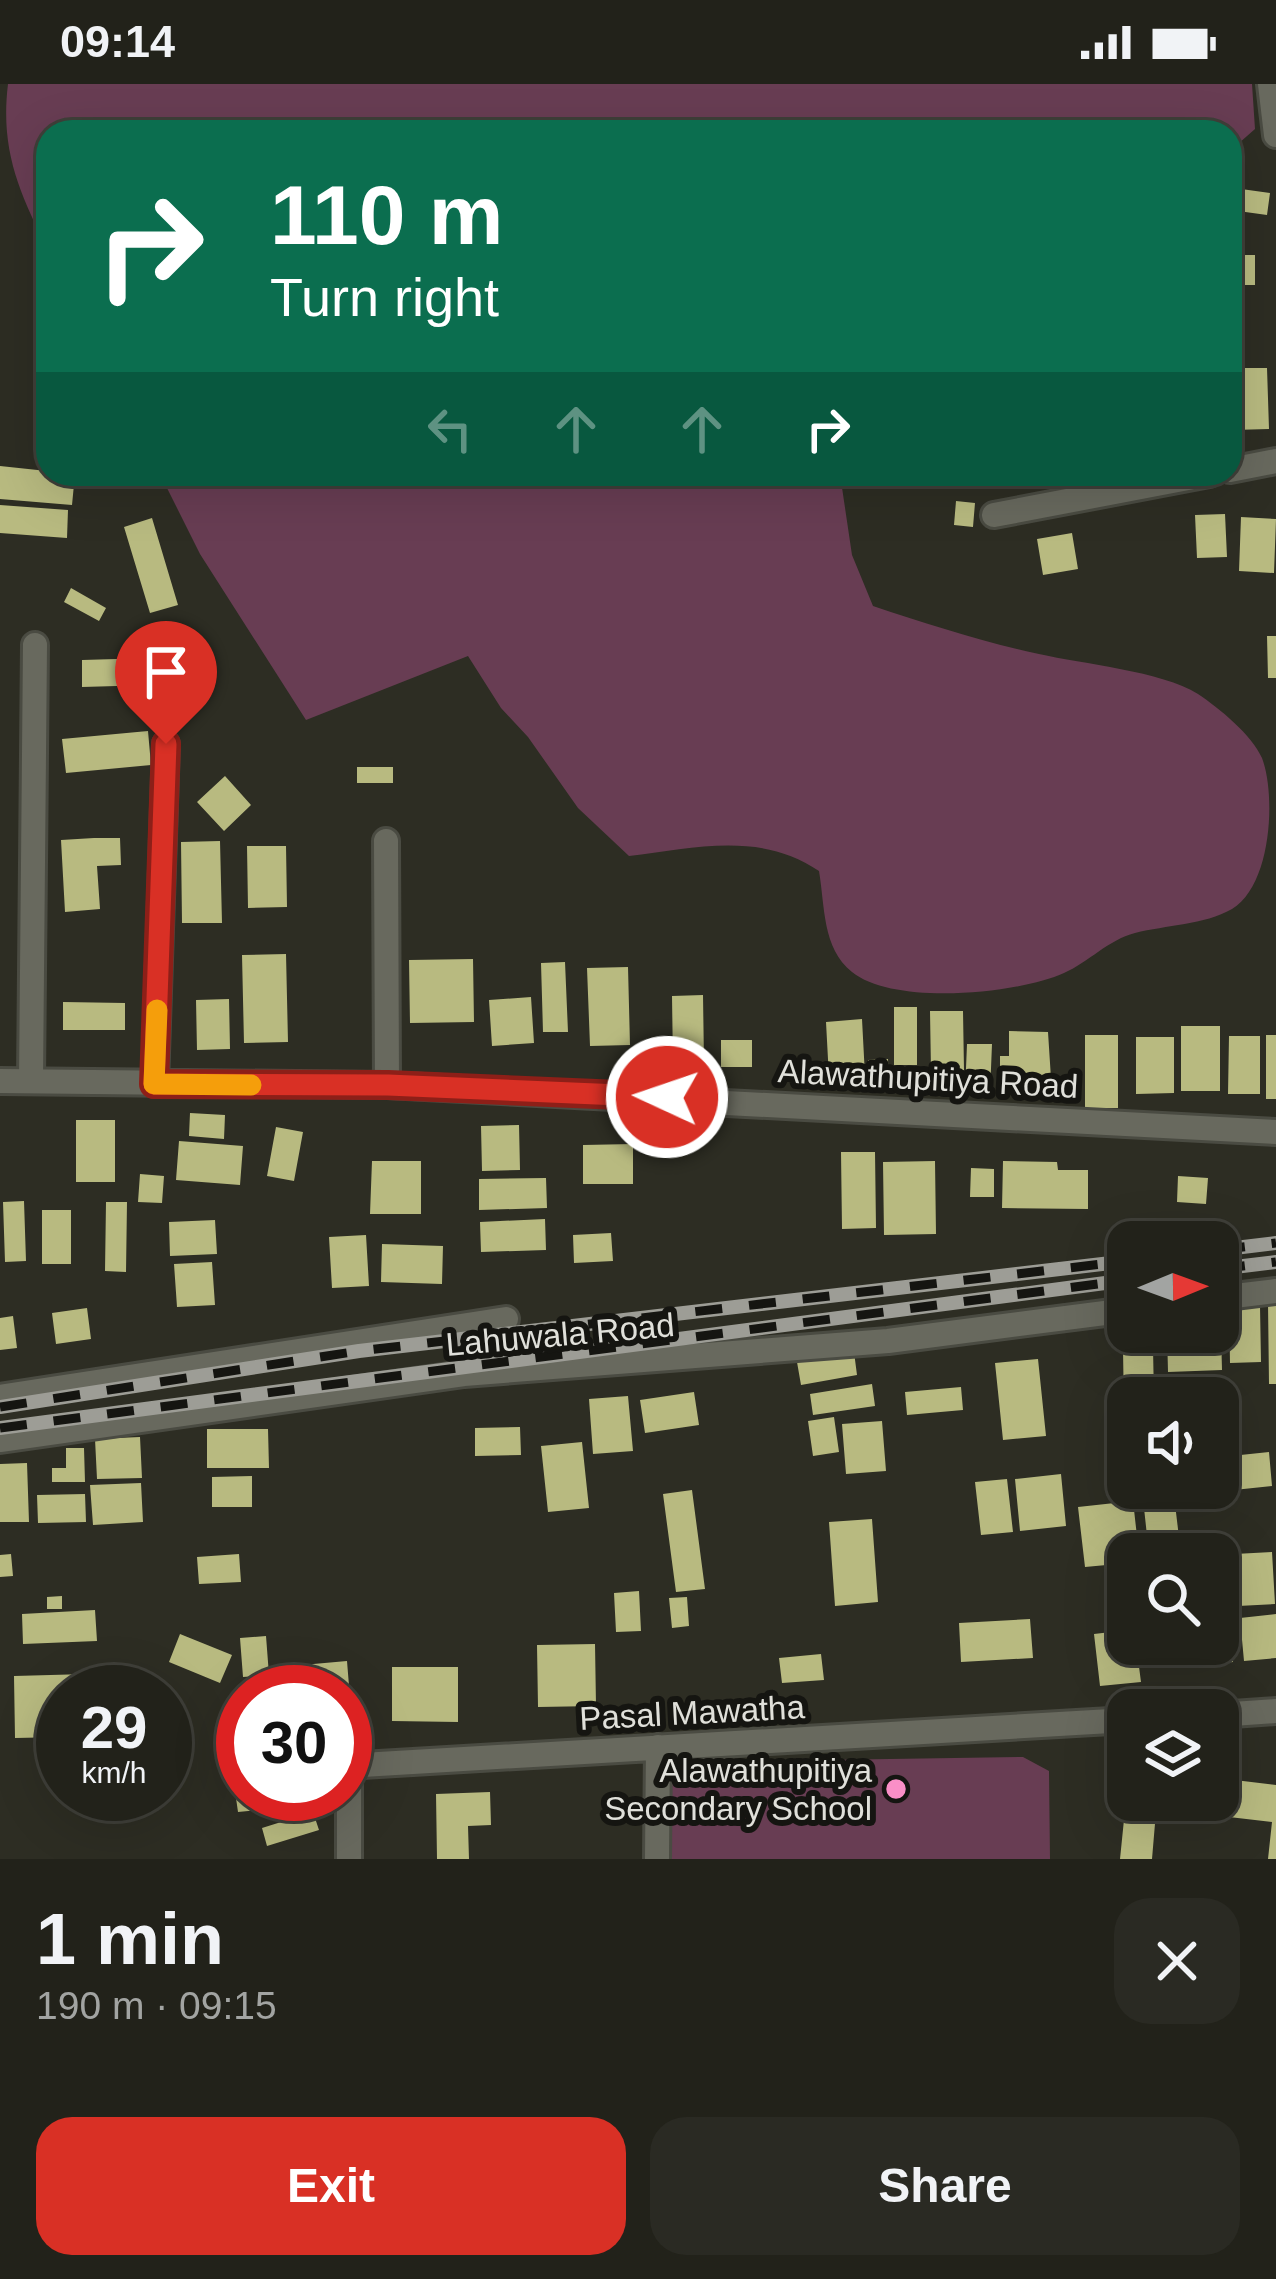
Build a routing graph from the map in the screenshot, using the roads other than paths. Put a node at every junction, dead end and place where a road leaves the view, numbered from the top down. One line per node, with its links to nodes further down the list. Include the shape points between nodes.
1 (1270, 84): 2 (street)
2 (1276, 135)
3 (1276, 461): 4 (street)
4 (1242, 468)
5 (1146, 486): 6 (street)
6 (994, 515)
7 (35, 645): 10 (street)
8 (166, 744): 12 (street)
9 (386, 842): 13 (street)
10 (31, 1081): 11 (street, Alawathupitiya Road); 12 (street, Alawathupitiya Road)
11 (0, 1082)
12 (154, 1084): 13 (street, Alawathupitiya Road)
13 (388, 1085): 14 (street, Alawathupitiya Road)
14 (1276, 1132)
15 (1276, 1291): 16 (street)
16 (1239, 1295)
17 (1107, 1313): 20 (street, Lahuwala Road, via 888,1341 464,1374)
18 (506, 1319): 19 (street)
19 (0, 1397)
20 (0, 1440)
21 (1276, 1711): 22 (street)
22 (1239, 1714)
23 (1107, 1721): 24 (street, Pasal Mawatha)
24 (658, 1747): 25 (street, Pasal Mawatha, via 362,1765 349,1770); 26 (street)
25 (349, 1859)
26 (657, 1859)

